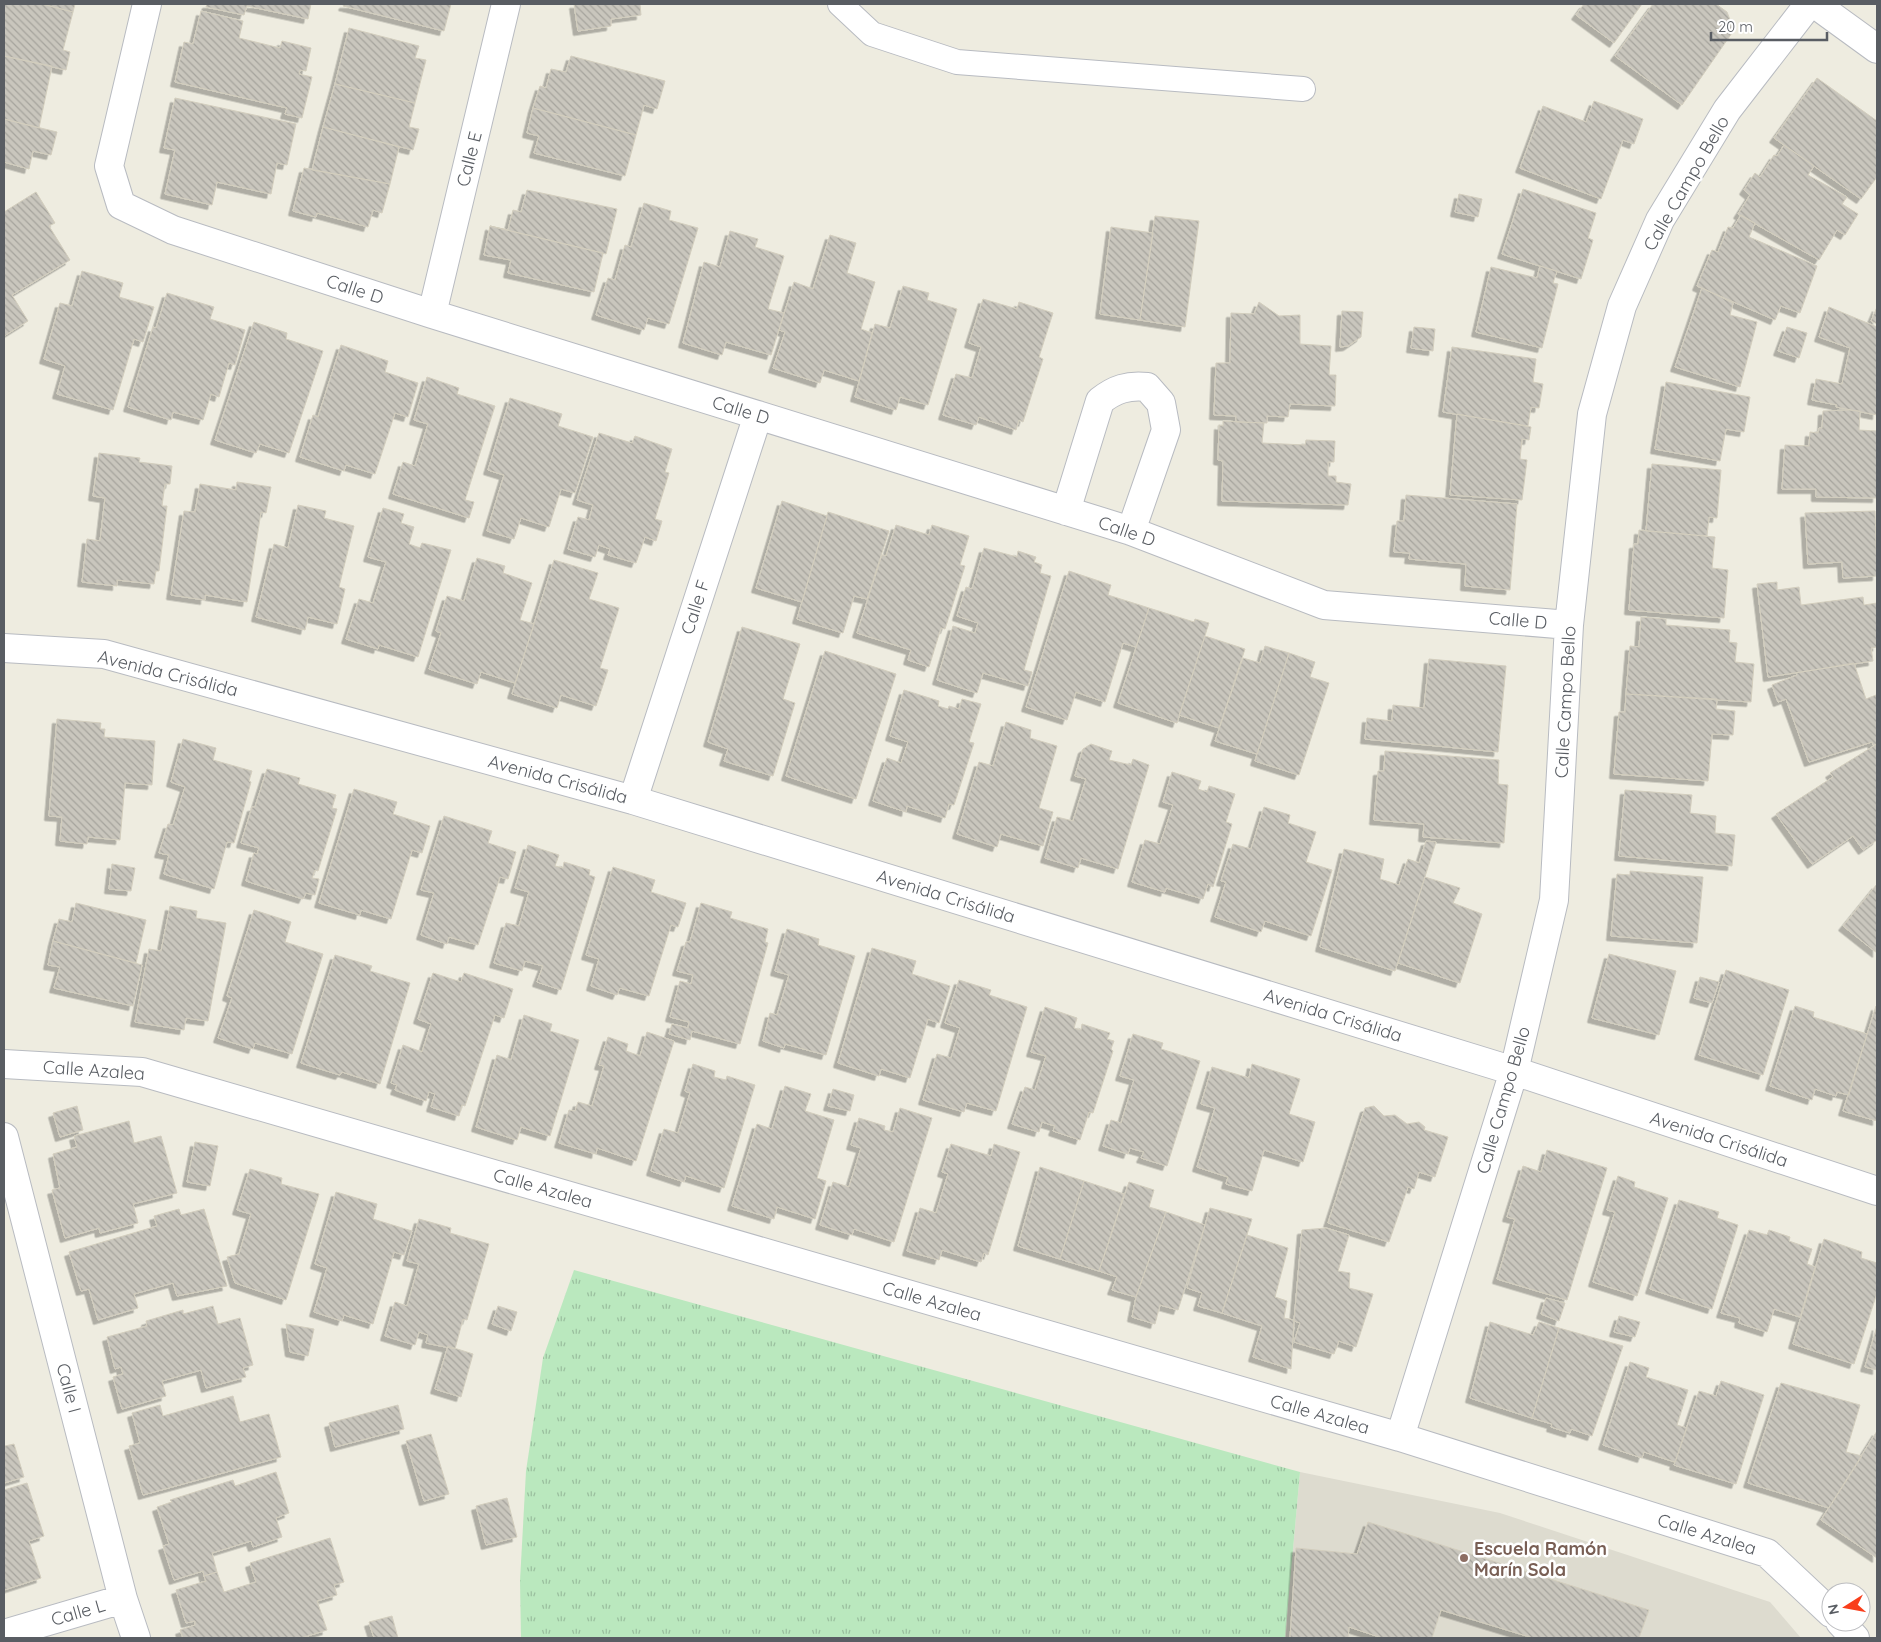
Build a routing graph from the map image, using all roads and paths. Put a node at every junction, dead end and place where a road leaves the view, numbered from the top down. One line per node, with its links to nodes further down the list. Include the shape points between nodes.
1 (146, 4): 8 (street, Calle D, via 109,166 121,205 173,230)
2 (506, 4): 8 (street, Calle E)
3 (840, 4): 7 (lane, via 872,34 957,62)
4 (1809, 4): 12 (street, Calle Campo Bello, via 1727,110 1660,220 1622,306 1592,414)
5 (1815, 4): 6 (street)
6 (1877, 49)
7 (1303, 89)
8 (432, 314): 9 (street, Calle D)
9 (758, 415): 10 (street, Calle D); 14 (street, Calle F)
10 (1066, 511): 11 (street, Calle D); 11 (street, via 1100,401 1120,388 1147,387 1161,403 1166,430)
11 (1131, 531): 12 (street, Calle D, via 1324,604)
12 (1569, 624): 16 (street, Calle Campo Bello, via 1554,900)
13 (4, 648): 14 (street, Avenida Crisálida, via 104,654)
14 (633, 800): 16 (street, Avenida Crisálida)
15 (4, 1064): 19 (street, Calle Azalea, via 142,1072)
16 (1514, 1071): 18 (street, Avenida Crisálida); 19 (street, Calle Campo Bello)
17 (4, 1137): 20 (street, Calle I)
18 (1877, 1190)
19 (1400, 1437): 21 (street, Calle Azalea, via 1767,1553)
20 (123, 1599): 22 (street, Calle L); 23 (street, Calle I)
21 (1821, 1604)
22 (4, 1634)
23 (136, 1638)

